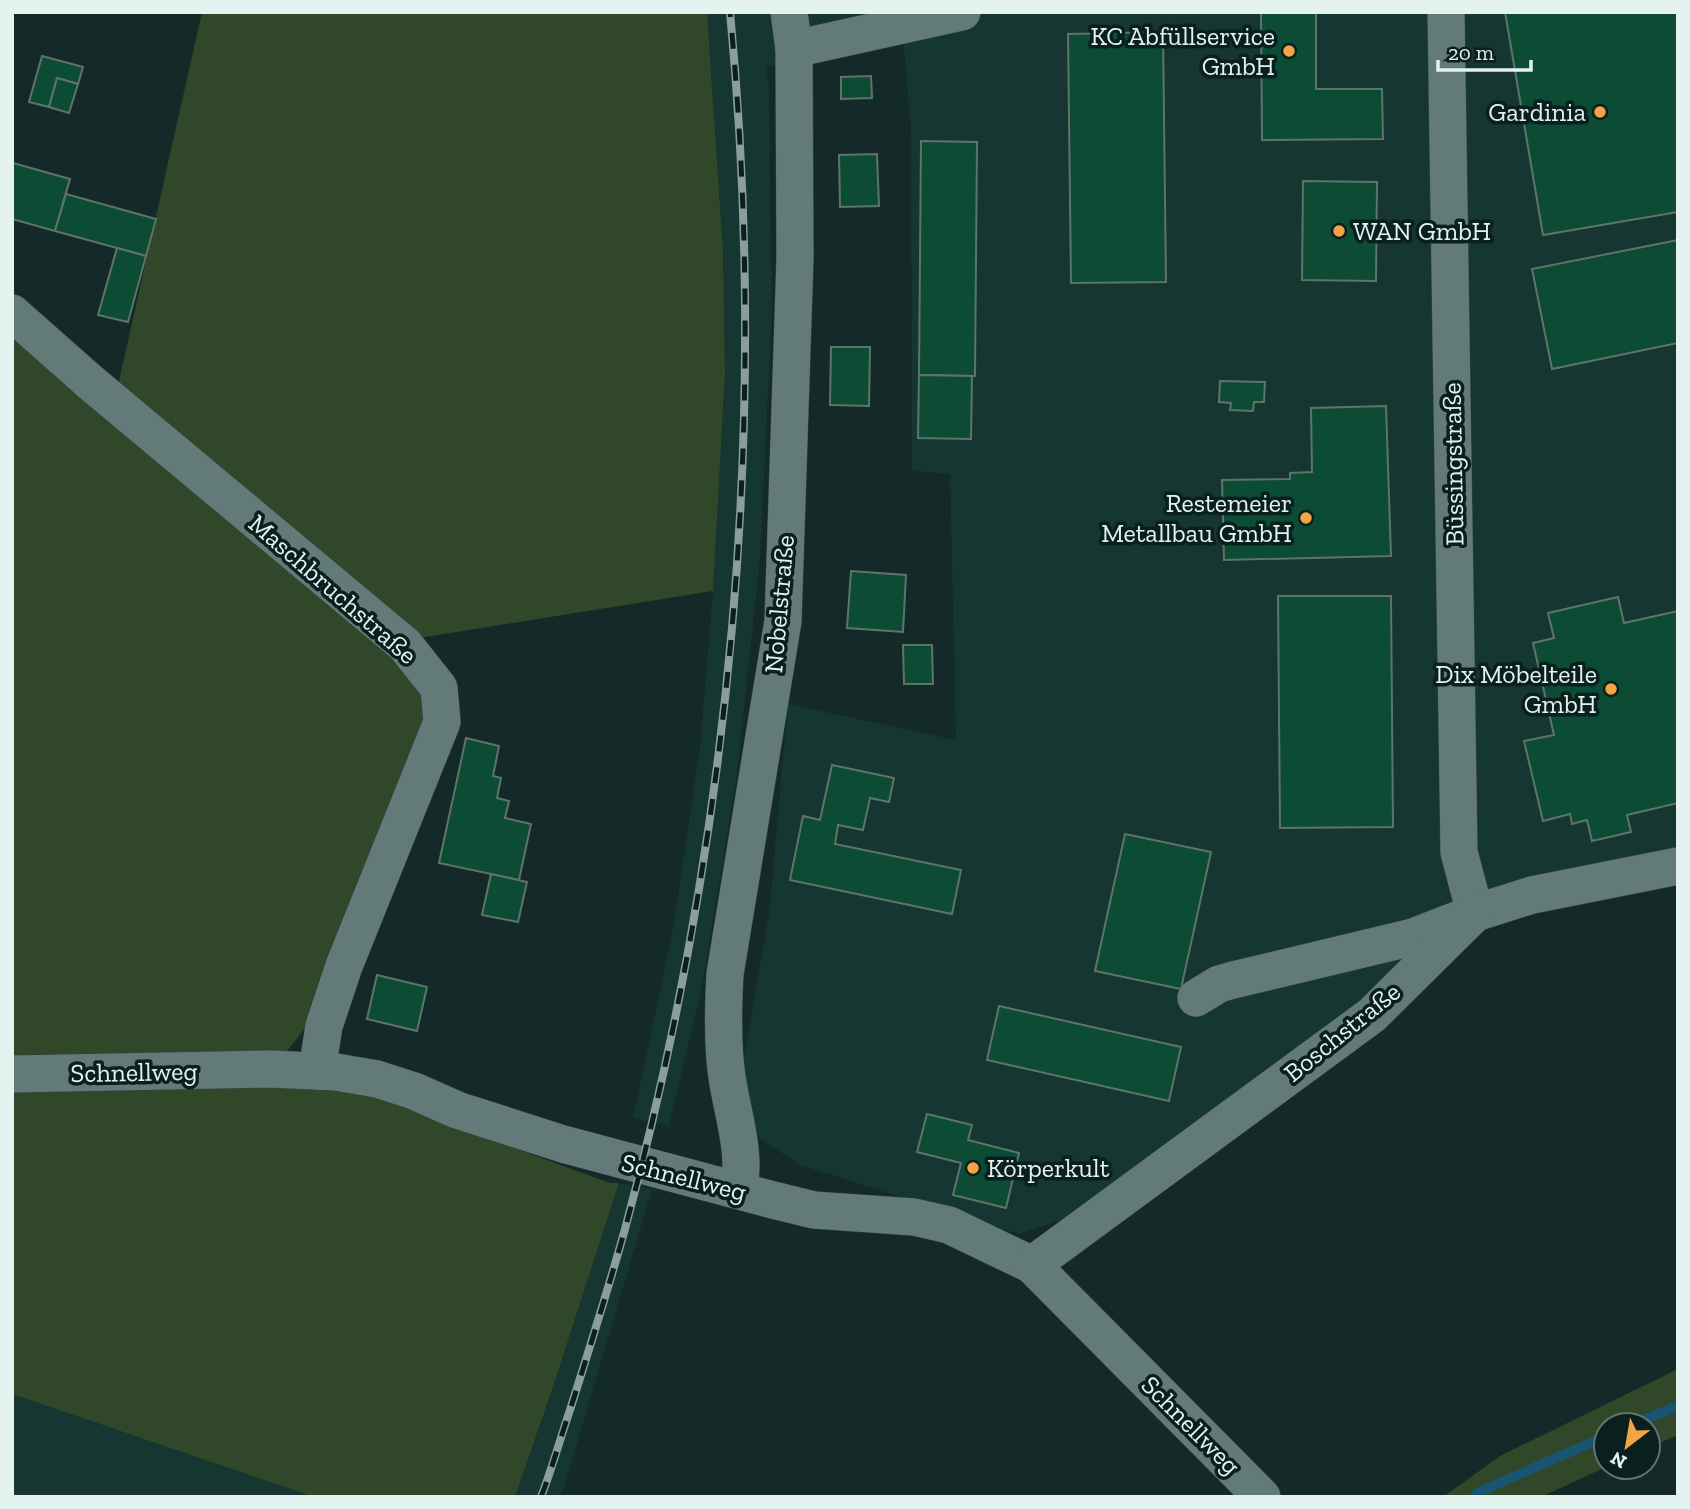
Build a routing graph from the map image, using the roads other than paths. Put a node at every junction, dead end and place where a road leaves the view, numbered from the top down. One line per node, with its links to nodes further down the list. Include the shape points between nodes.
1 (789, 12): 4 (street, Nobelstraße)
2 (962, 12): 4 (street)
3 (1446, 12): 7 (street, Büssingstraße, via 1459,852)
4 (794, 49): 11 (street, Nobelstraße, via 795,258 783,621 725,974 723,1014 727,1079 741,1146)
5 (12, 313): 9 (street, Maschbruchstraße, via 405,645 439,688 442,722 344,966 324,1026)
6 (1678, 866): 7 (street, Boschstraße, via 1532,895)
7 (1475, 913): 8 (street, via 1413,937 1219,984); 12 (street, Boschstraße, via 1372,1015)
8 (1196, 998)
9 (317, 1070): 10 (street, Schnellweg); 11 (street, Schnellweg, via 377,1079 515,1130)
10 (12, 1074)
11 (739, 1190): 12 (street, Schnellweg, via 814,1210 926,1220 981,1239)
12 (1032, 1265): 13 (street, Schnellweg)
13 (1262, 1497)

